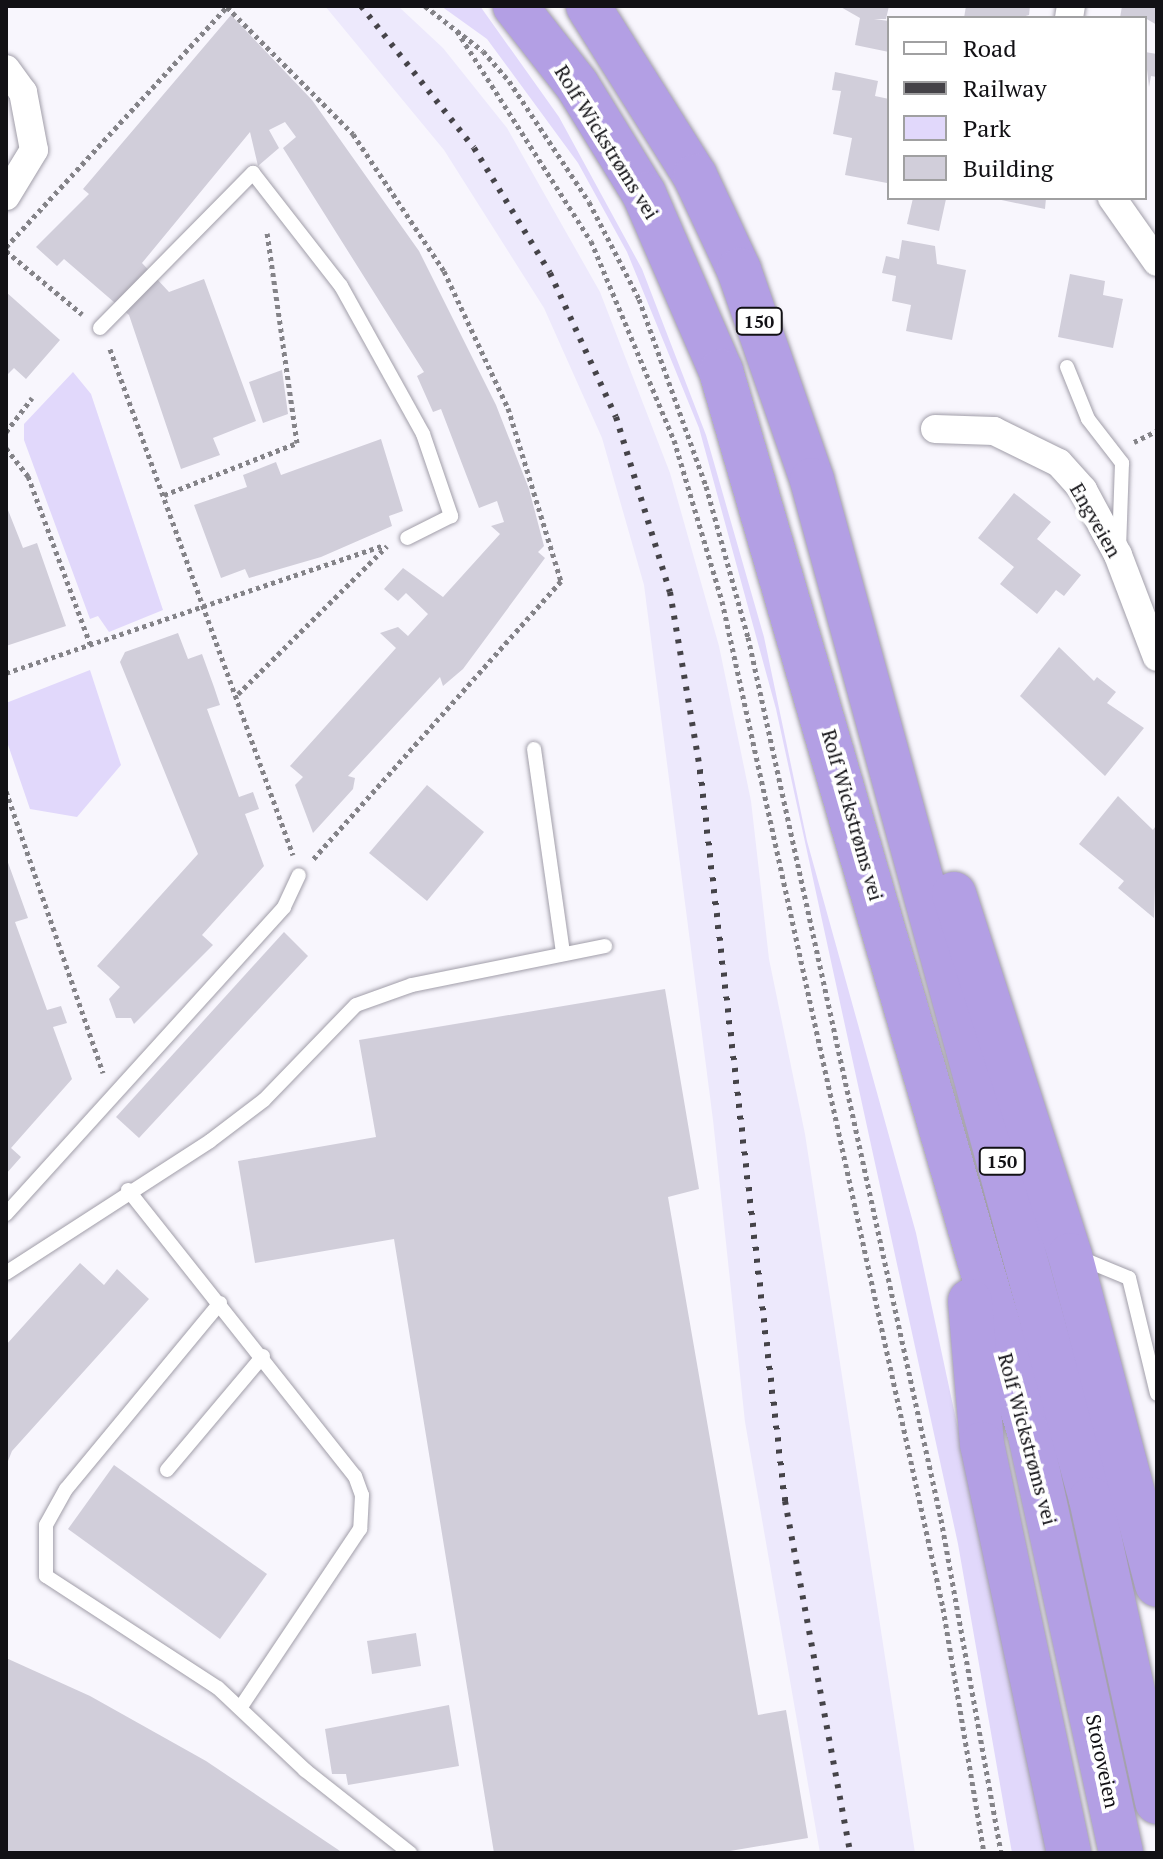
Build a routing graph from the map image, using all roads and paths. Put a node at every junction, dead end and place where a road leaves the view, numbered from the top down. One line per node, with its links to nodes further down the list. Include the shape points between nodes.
1 (425, 6): 4 (path)
2 (515, 6): 34 (highway, Rolf Wickstrøms vei / 150, via 577,85 644,194 721,371 849,800)
3 (588, 6): 23 (highway, 150, via 695,176 739,270 804,453)
4 (455, 27): 46 (path, via 591,241 674,440 722,601 943,1608); 47 (path, via 527,103 589,202 639,299 706,486 748,637 941,1519)
5 (6, 69): 7 (street, via 23,92 34,150)
6 (260, 184): 11 (lane, via 253,173); 17 (path, via 297,443); 18 (lane, via 341,286 423,434 451,516)
7 (6, 196)
8 (1113, 200): 10 (street)
9 (6, 249): 11 (path); 28 (path, via 227,7 353,134 444,271 470,326 508,408 561,581)
10 (1157, 262)
11 (100, 328): 17 (path, via 126,381)
12 (1067, 367): 19 (lane, via 1088,419 1122,463)
13 (32, 398): 15 (path)
14 (935, 429): 19 (street, Engveien, via 994,431 1059,463 1083,490)
15 (6, 432)
16 (6, 448): 21 (path, via 28,476)
17 (164, 495): 20 (path)
18 (407, 538)
19 (1118, 555): 22 (street, Engveien)
20 (202, 608): 21 (path); 25 (path); 25 (path, via 391,542)
21 (90, 644): 24 (path)
22 (1157, 657)
23 (864, 665): 35 (highway, 150, via 972,938); 44 (highway, 150, via 1131,1660)
24 (6, 673)
25 (238, 694): 28 (path)
26 (534, 749): 30 (lane)
27 (6, 791): 31 (path)
28 (299, 875): 31 (lane, via 284,907)
29 (605, 946): 30 (lane)
30 (563, 954): 32 (lane, via 389,991 356,1005 264,1100 210,1141)
31 (111, 1097): 33 (lane)
32 (128, 1190): 36 (lane); 37 (lane)
33 (6, 1214)
34 (964, 1219): 42 (highway, Rolf Wickstrøms vei / 150, via 1030,1435); 48 (highway, 150, via 982,1444)
35 (1070, 1255): 39 (lane, via 1129,1278); 41 (highway, 150)
36 (6, 1273)
37 (220, 1303): 38 (lane); 43 (lane, via 66,1489 46,1525 42,1558 46,1576)
38 (263, 1356): 40 (lane); 43 (lane, via 355,1476 363,1512 360,1529)
39 (1157, 1394)
40 (167, 1470)
41 (1157, 1585)
42 (1084, 1668): 49 (highway, Storoveien / 150)
43 (241, 1707): 45 (lane, via 305,1770)
44 (1157, 1802)
45 (410, 1853)
46 (984, 1853)
47 (1001, 1853)
48 (1069, 1853)
49 (1121, 1853)

